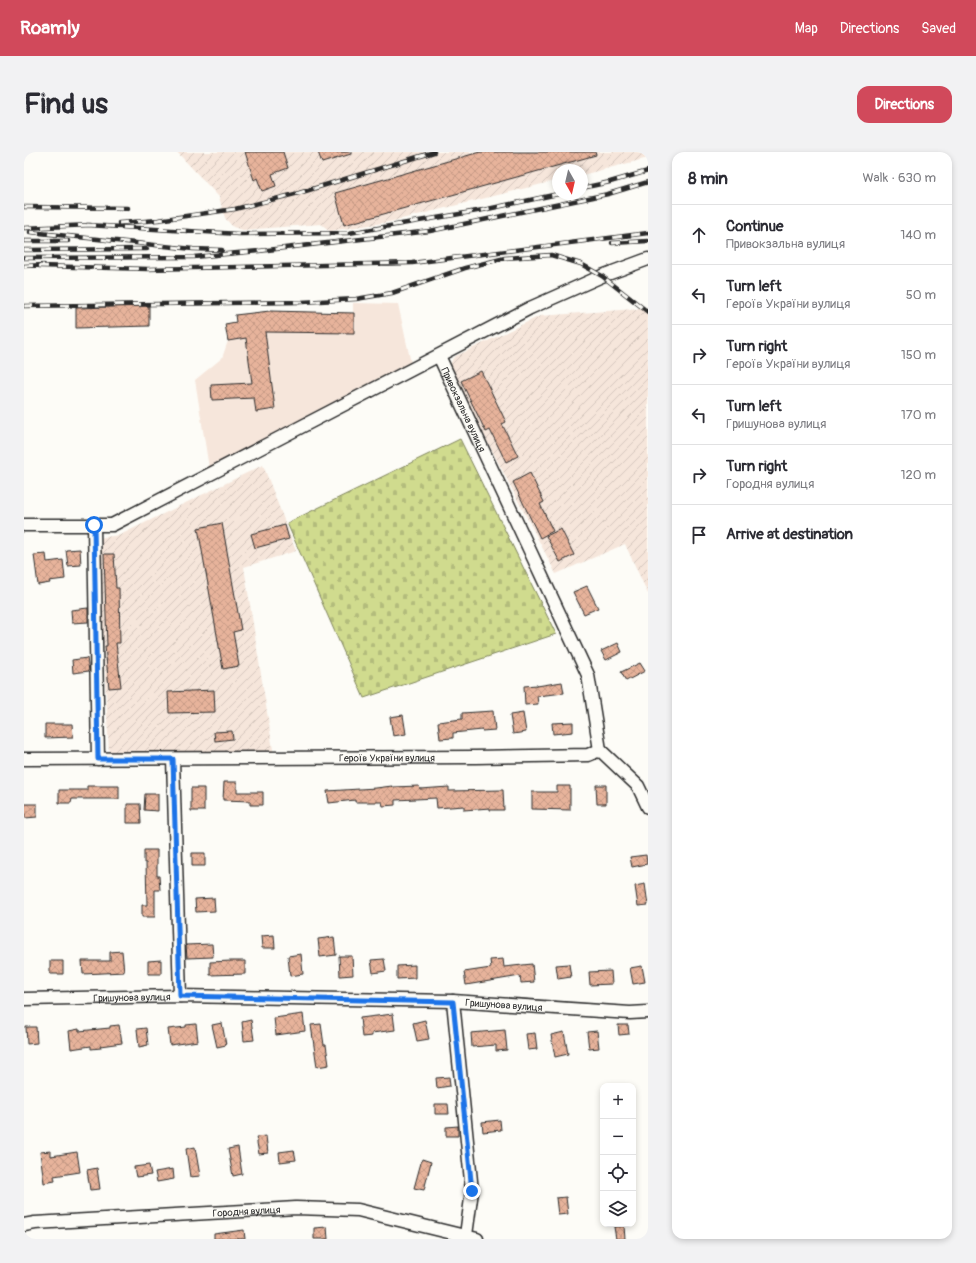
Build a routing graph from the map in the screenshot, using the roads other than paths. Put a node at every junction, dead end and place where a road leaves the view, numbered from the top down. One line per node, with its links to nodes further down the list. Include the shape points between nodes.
1 (648, 259): 2 (street, via 530,308)
2 (439, 356): 3 (street, Привокзальна вулиця, via 112,525); 5 (street, Привокзальна вулиця, via 588,674)
3 (94, 525): 4 (street, Привокзальна вулиця); 7 (street)
4 (24, 526)
5 (600, 750): 8 (street, Героїв України вулиця, via 588,755); 9 (street, via 638,786)
6 (24, 759): 7 (street, Героїв України вулиця)
7 (98, 759): 8 (street, Героїв України вулиця)
8 (173, 759): 10 (street)
9 (648, 807)
10 (180, 996): 11 (street, Гришунова вулиця); 12 (street, Гришунова вулиця)
11 (24, 999)
12 (453, 1002): 13 (street, Гришунова вулиця); 15 (street, Городня вулиця, via 472,1191)
13 (648, 1012)
14 (24, 1225): 15 (street, Городня вулиця, via 296,1208 358,1210)
15 (472, 1237)

